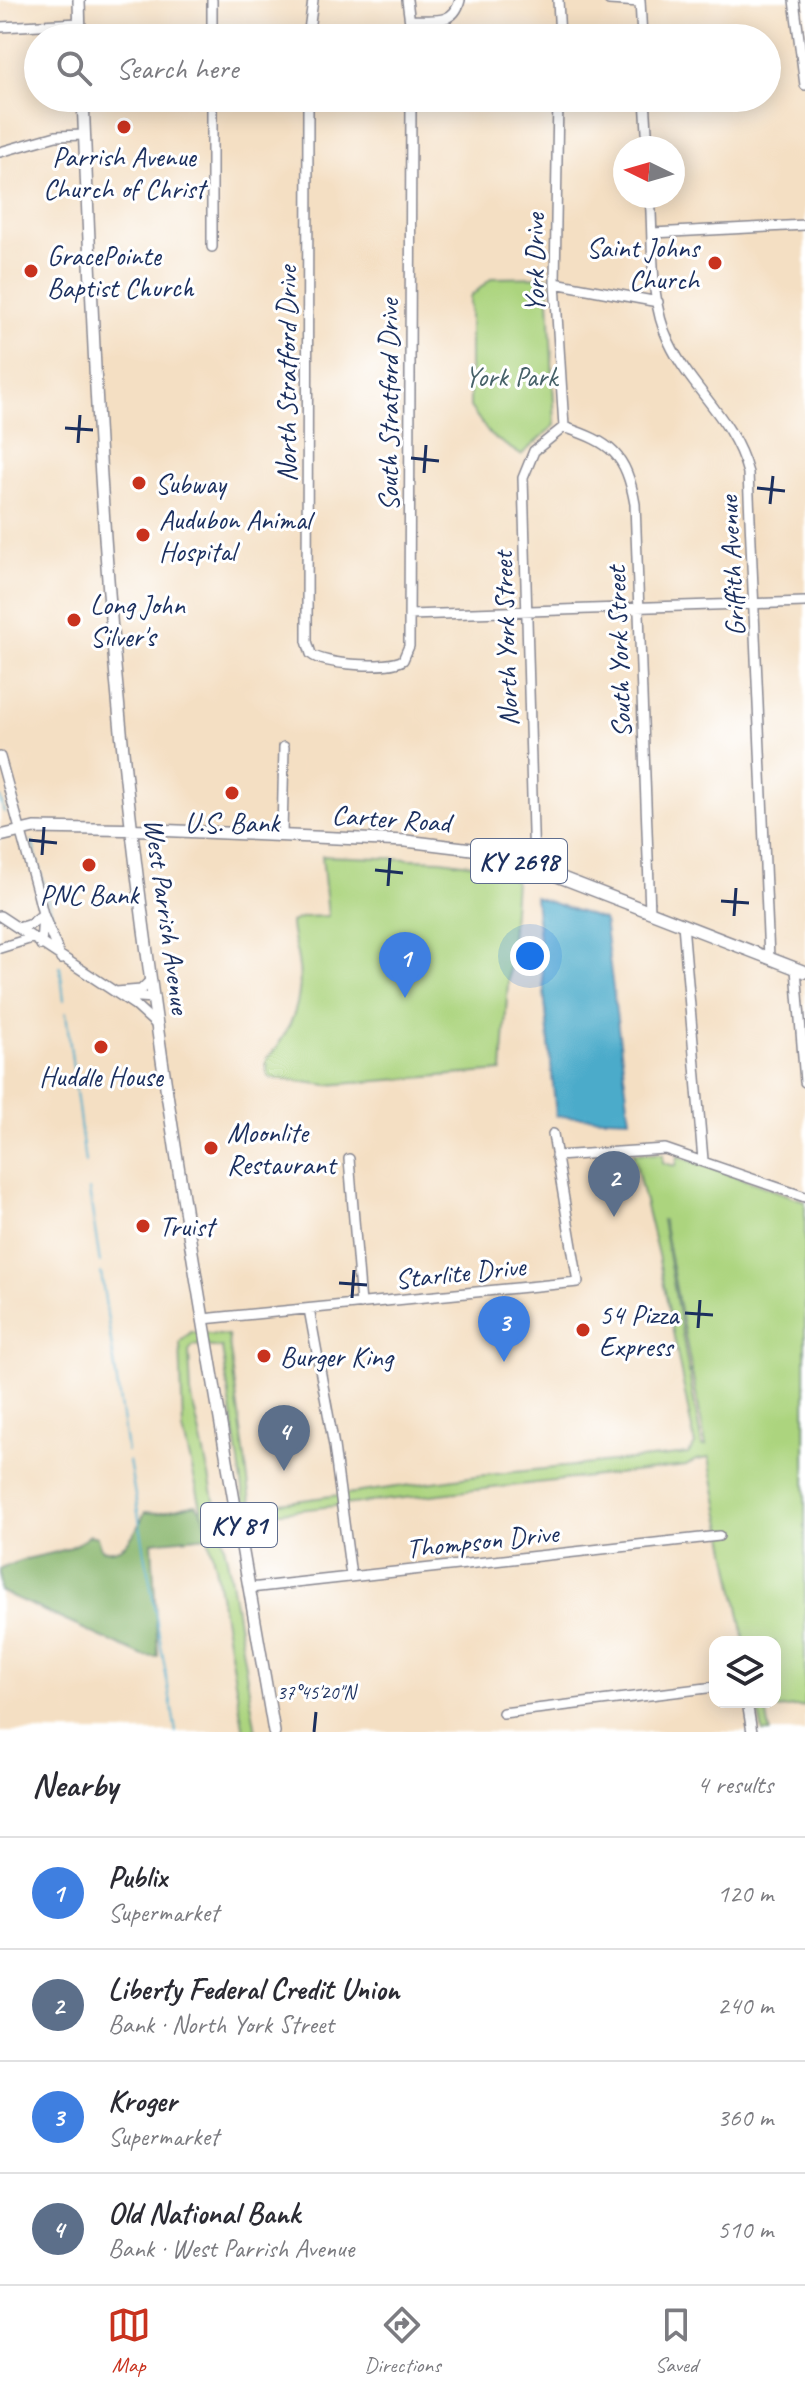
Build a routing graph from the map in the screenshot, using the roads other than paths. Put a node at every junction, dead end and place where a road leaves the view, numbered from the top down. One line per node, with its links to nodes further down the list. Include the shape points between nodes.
1 (79, 0): 11 (main road)
2 (212, 0): 13 (street)
3 (313, 0): 14 (street)
4 (407, 0): 10 (street)
5 (460, 0): 10 (street, via 446,19)
6 (558, 0): 16 (street)
7 (609, 0): 9 (street)
8 (794, 0): 20 (street)
9 (640, 1): 17 (street)
10 (412, 20): 15 (street)
11 (80, 23): 12 (street)
12 (60, 24)
13 (212, 24)
14 (310, 24)
15 (412, 24)
16 (559, 24)
17 (641, 24)
18 (24, 26): 19 (street)
19 (0, 27)
20 (805, 85)
21 (83, 112): 27 (main road, West Parrish Avenue / KY 81)
22 (212, 112): 33 (street)
23 (308, 112): 42 (street, North Stratford Drive, via 307,641 316,658)
24 (411, 112): 41 (street, South Stratford Drive)
25 (558, 112): 34 (street, York Drive)
26 (646, 112): 28 (street)
27 (84, 135): 29 (street, via 56,136); 46 (main road, West Parrish Avenue / KY 81, via 103,536)
28 (647, 136)
29 (0, 152)
30 (651, 208): 32 (street, Griffith Avenue)
31 (805, 225): 32 (street)
32 (653, 233): 35 (street, Griffith Avenue)
33 (212, 247)
34 (555, 283): 35 (street); 36 (street, York Drive)
35 (658, 302): 38 (street, Griffith Avenue, via 669,342 723,416 743,458 750,490)
36 (564, 427): 39 (street, South York Street, via 612,449 630,478); 40 (street, North York Street, via 534,451 523,478)
37 (805, 602): 38 (street)
38 (755, 604): 39 (street); 58 (street, Griffith Avenue)
39 (640, 609): 40 (street); 50 (street, South York Street)
40 (526, 614): 41 (street); 49 (street, North York Street)
41 (409, 615): 42 (street, South Stratford Drive, via 409,646 403,660 391,665)
42 (353, 663)
43 (284, 747): 47 (street)
44 (0, 757): 45 (street)
45 (20, 829): 46 (main road, Carter Road); 48 (main road, Carter Road); 51 (street)
46 (131, 830): 47 (main road, Carter Road / KY 2698); 61 (main road, West Parrish Avenue / KY 81)
47 (282, 835): 49 (main road, Carter Road / KY 2698, via 442,844)
48 (0, 836)
49 (534, 867): 50 (main road, Carter Road / KY 2698)
50 (650, 912): 53 (main road, Carter Road / KY 2698)
51 (43, 914): 54 (street); 56 (street); 59 (street)
52 (0, 916): 54 (street)
53 (683, 924): 58 (main road, Carter Road / KY 2698); 69 (street)
54 (18, 928): 55 (street)
55 (32, 938): 56 (street); 57 (street)
56 (41, 945): 59 (street)
57 (0, 948)
58 (769, 958): 60 (main road, Carter Road / KY 2698)
59 (61, 959): 62 (street)
60 (801, 970): 65 (street)
61 (151, 980): 62 (street, via 141,990); 63 (main road, West Parrish Avenue / KY 81)
62 (116, 992): 63 (street); 64 (street)
63 (154, 998): 64 (main road, West Parrish Avenue / KY 81)
64 (158, 1027): 73 (main road, West Parrish Avenue / KY 81)
65 (805, 1082)
66 (553, 1134): 67 (street)
67 (556, 1156): 69 (street, via 653,1148); 71 (street, Starlite Drive, via 578,1282)
68 (349, 1159): 71 (street)
69 (703, 1160): 70 (street)
70 (805, 1197)
71 (361, 1304): 72 (street, Starlite Drive)
72 (309, 1309): 73 (street, Starlite Drive); 75 (street)
73 (203, 1319): 76 (main road, West Parrish Avenue / KY 81)
74 (719, 1536): 75 (street, Thompson Drive)
75 (351, 1576): 76 (street, Thompson Drive)
76 (250, 1588): 80 (main road, West Parrish Avenue / KY 81)
77 (709, 1688): 79 (street)
78 (748, 1708): 81 (street)
79 (503, 1713)
80 (274, 1732)
81 (752, 1732)

